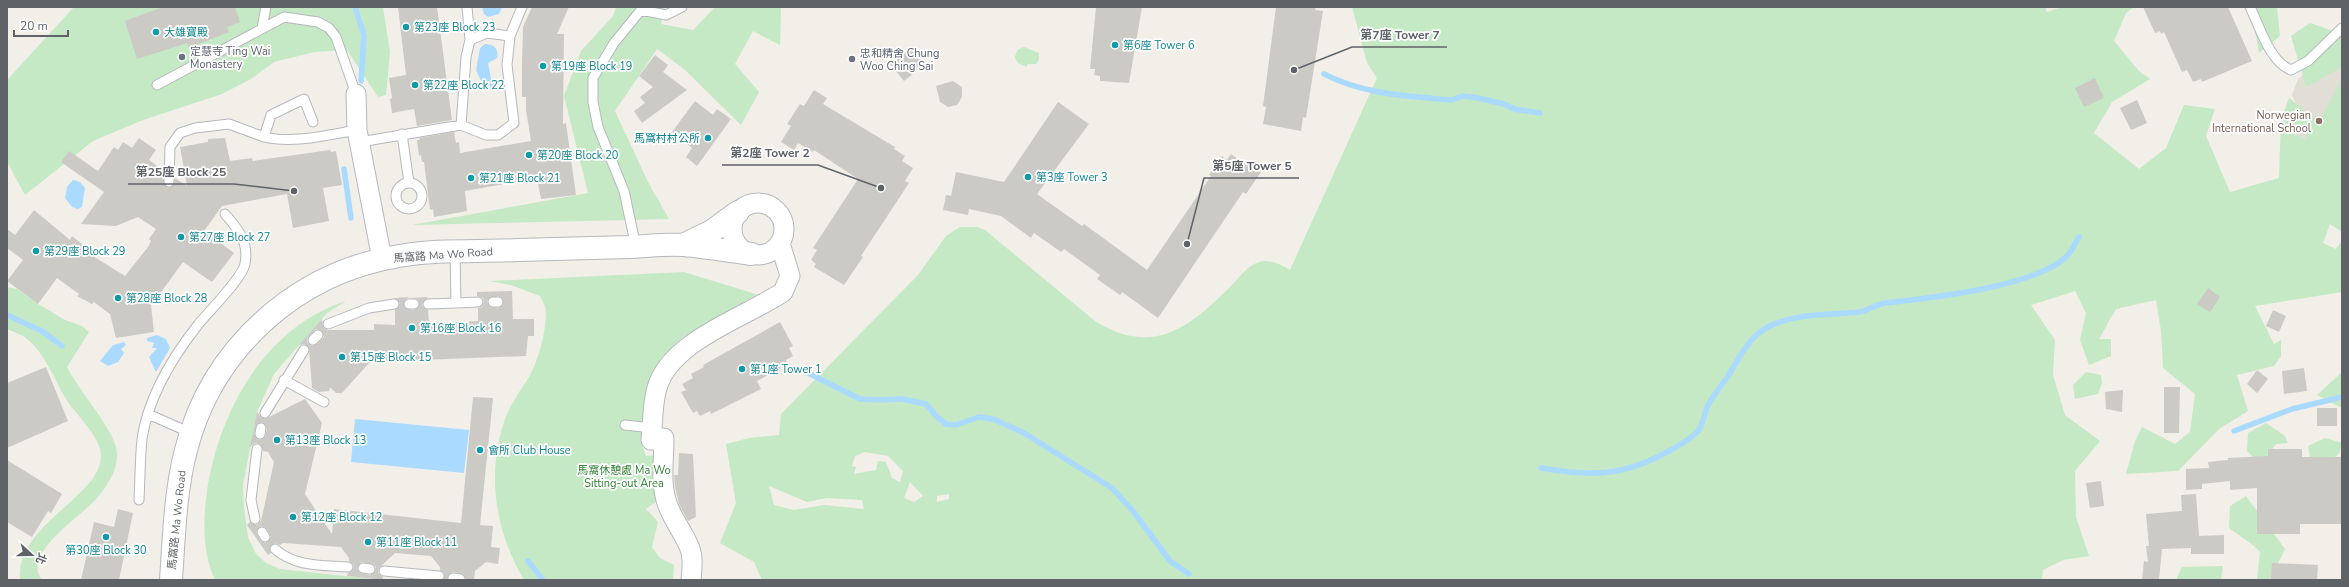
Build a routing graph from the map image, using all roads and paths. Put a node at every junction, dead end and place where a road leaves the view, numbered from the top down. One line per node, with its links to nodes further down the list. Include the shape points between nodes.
1 (266, 7): 7 (lane)
2 (467, 7): 10 (lane)
3 (522, 7): 9 (lane)
4 (682, 7): 6 (lane, via 666,15)
5 (2250, 7): 8 (lane, via 2275,58 2282,66 2291,70 2308,61)
6 (641, 8): 24 (lane, via 614,43 593,78 593,102 598,126 624,191)
7 (262, 28): 11 (lane); 12 (lane, via 284,17 318,22 330,28 336,37)
8 (2342, 28)
9 (510, 36): 10 (lane, via 487,33); 14 (lane, via 506,65 514,123 498,135 486,135)
10 (470, 40): 14 (lane, via 466,58)
11 (157, 85)
12 (356, 94): 16 (street)
13 (314, 122): 17 (lane, via 304,99 271,115)
14 (461, 126): 15 (lane)
15 (402, 134): 16 (lane); 19 (lane)
16 (359, 136): 17 (lane, via 277,140); 27 (street)
17 (264, 137): 18 (lane, via 229,124 195,128 180,133 170,147)
18 (169, 182)
19 (409, 183)
20 (738, 212): 22 (street, 馬窩路 Ma Wo Road, via 753,203 770,206 782,218 784,226); 23 (street, 馬窩路 Ma Wo Road, via 712,231); 26 (street, via 732,228 734,237 737,244)
21 (225, 214): 37 (lane, via 242,233 246,249 245,266 237,280 196,327 175,359 155,395)
22 (780, 243): 26 (street, 馬窩路 Ma Wo Road, via 768,253); 39 (street, 馬窩路 Ma Wo Road, via 790,276 786,288 777,296 687,347 672,360 657,387)
23 (683, 245): 24 (street, 馬窩路 Ma Wo Road); 26 (street, 馬窩路 Ma Wo Road)
24 (636, 247): 25 (street, 馬窩路 Ma Wo Road)
25 (455, 252): 27 (street, 馬窩路 Ma Wo Road); 29 (lane)
26 (751, 254)
27 (382, 259): 40 (street, 馬窩路 Ma Wo Road, via 349,269 308,288 283,304 254,328 214,382)
28 (478, 302): 29 (lane)
29 (456, 303): 31 (lane)
30 (394, 304): 32 (lane, via 369,308)
31 (428, 304)
32 (328, 324)
33 (304, 350): 34 (lane)
34 (284, 380): 35 (lane); 36 (lane)
35 (324, 402)
36 (265, 413)
37 (148, 414): 40 (lane); 42 (lane, via 142,440)
38 (625, 425): 39 (lane)
39 (652, 428): 49 (street, via 651,440 664,438 662,481 666,502 675,524 689,544 693,560)
40 (191, 433): 48 (street, 馬窩路 Ma Wo Road, via 177,497)
41 (257, 449): 43 (lane, via 251,500)
42 (140, 500)
43 (254, 519)
44 (275, 549): 45 (lane, via 285,559 296,563)
45 (348, 567)
46 (384, 571): 47 (lane)
47 (439, 576)
48 (171, 580)
49 (691, 580)

